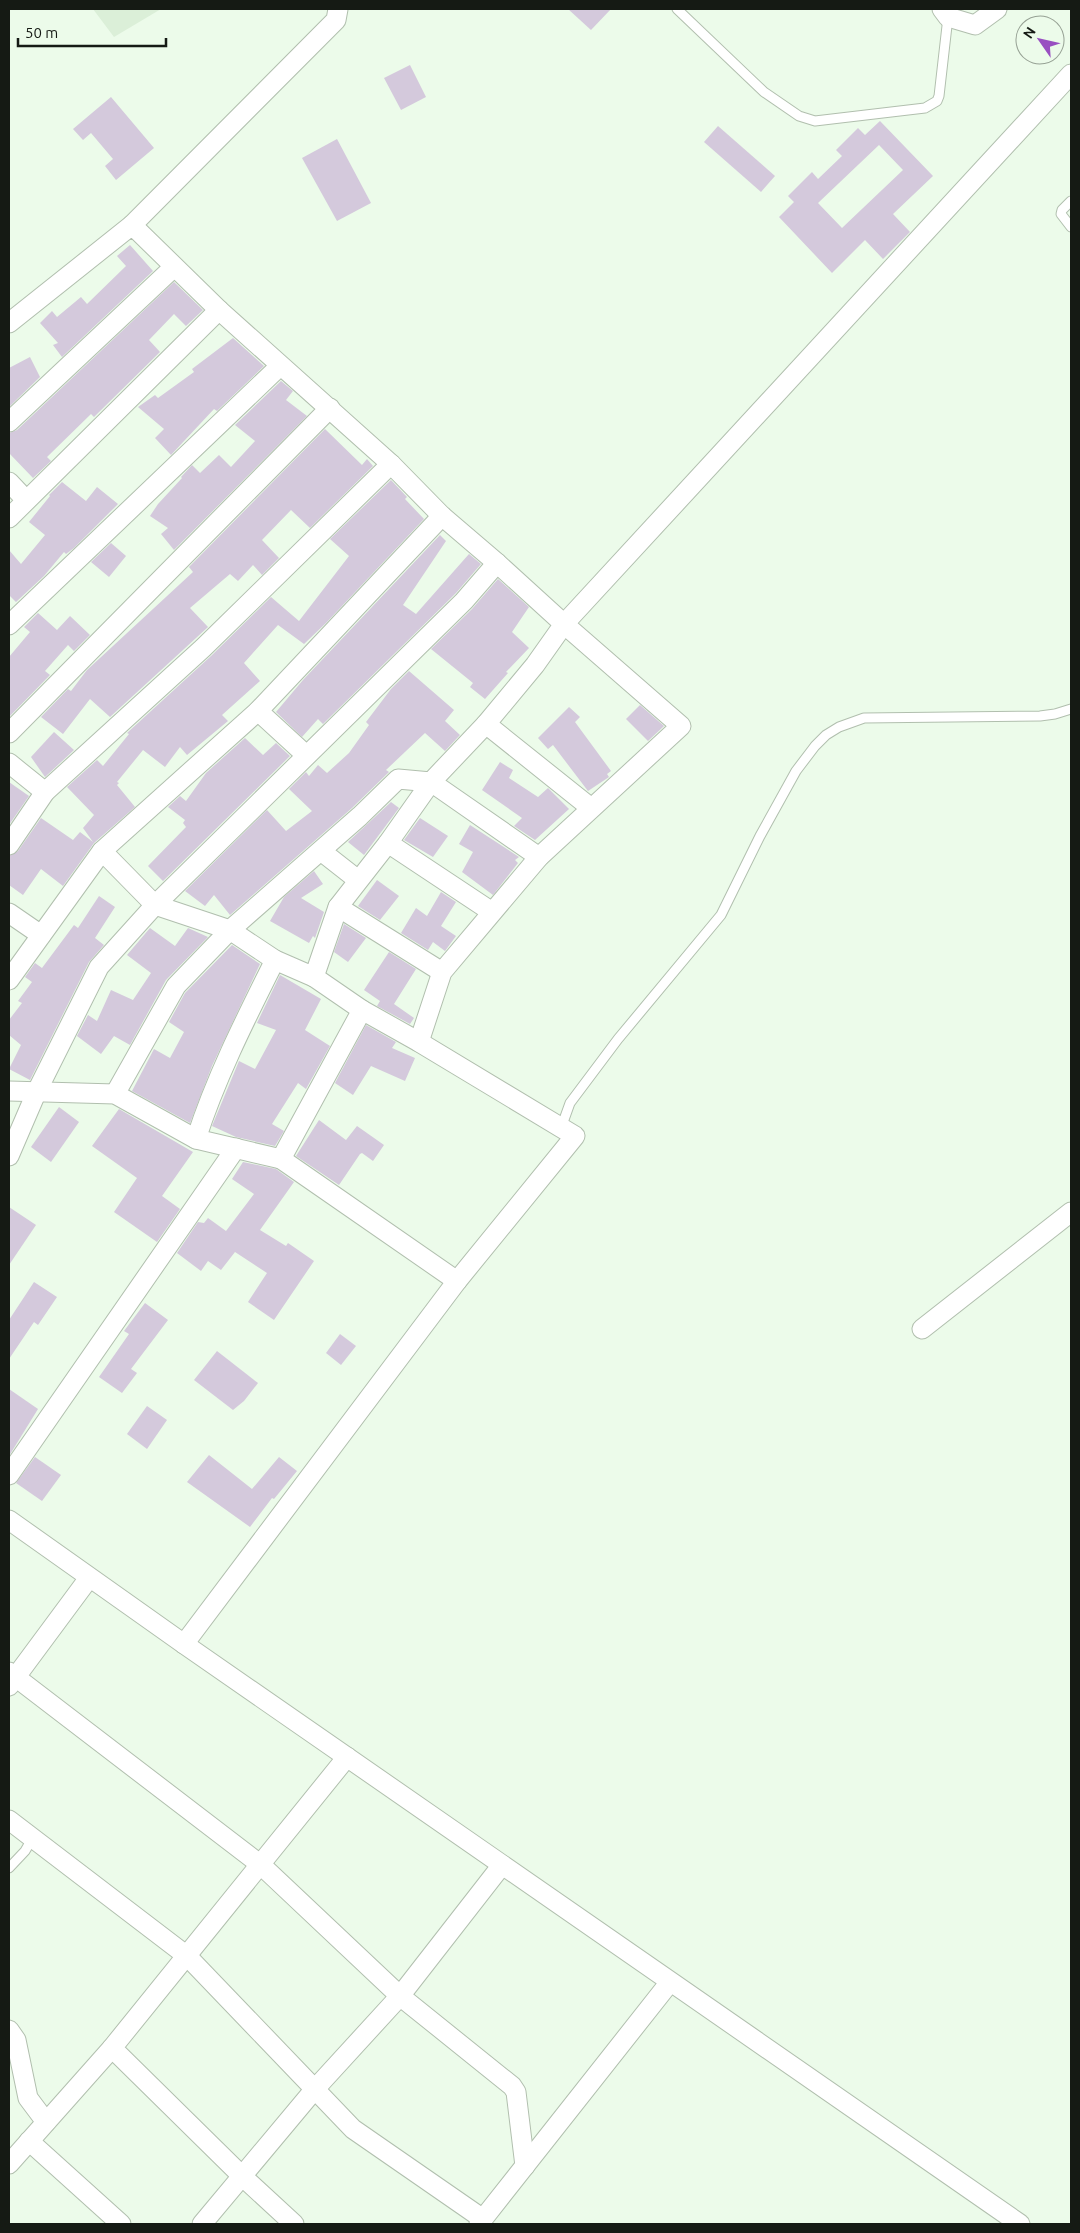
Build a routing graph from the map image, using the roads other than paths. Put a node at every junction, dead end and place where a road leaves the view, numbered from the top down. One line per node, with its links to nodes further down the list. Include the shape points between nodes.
1 (338, 9): 7 (street, via 336,20)
2 (677, 9): 4 (lane, via 764,92 791,112 815,121 932,105 939,96)
3 (997, 9): 4 (street, via 975,25)
4 (945, 13)
5 (1071, 74): 21 (street)
6 (1071, 201): 8 (lane, via 1061,214)
7 (132, 225): 9 (street); 11 (street)
8 (1071, 227)
9 (174, 267): 10 (street); 14 (street)
10 (219, 310): 12 (street); 17 (street)
11 (9, 323)
12 (280, 366): 13 (street); 22 (street)
13 (330, 408): 15 (street); 26 (street)
14 (9, 422)
15 (391, 464): 18 (street); 30 (street, via 203,648)
16 (9, 482): 17 (street)
17 (26, 500): 19 (street)
18 (442, 516): 20 (street); 24 (street)
19 (9, 518)
20 (498, 563): 21 (street); 27 (street, via 464,601)
21 (564, 624): 25 (street); 31 (street, via 681,726)
22 (9, 625)
23 (1071, 709): 53 (lane, via 1040,716 864,718 826,735 796,771 770,815 721,915 597,1067 570,1103)
24 (258, 711): 27 (street); 34 (street)
25 (486, 724): 29 (street); 31 (street)
26 (9, 733)
27 (306, 755): 38 (street)
28 (9, 763): 30 (street)
29 (431, 782): 32 (street); 35 (street, via 398,779); 36 (street)
30 (45, 792): 33 (street)
31 (591, 808): 36 (street)
32 (388, 843): 37 (street); 40 (street)
33 (9, 845)
34 (102, 851): 38 (street); 43 (street)
35 (321, 851): 37 (street); 42 (street)
36 (539, 857): 40 (street)
37 (358, 880): 39 (street)
38 (155, 905): 42 (street); 51 (street, via 99,967)
39 (338, 907): 45 (street); 46 (street)
40 (492, 912): 45 (street)
41 (9, 913): 43 (street)
42 (230, 930): 44 (street); 52 (street, via 176,986)
43 (41, 936): 47 (street)
44 (275, 960): 46 (street); 54 (street, via 240,1030)
45 (442, 972): 49 (street)
46 (314, 977): 48 (street)
47 (9, 980)
48 (362, 1010): 49 (street); 57 (street)
49 (419, 1042): 53 (street)
50 (9, 1091): 51 (street)
51 (37, 1091): 52 (street); 56 (street)
52 (115, 1094): 54 (street)
53 (561, 1128): 59 (street, via 574,1136)
54 (196, 1138): 55 (street)
55 (236, 1148): 57 (street); 61 (street)
56 (9, 1156)
57 (281, 1159): 59 (street)
58 (1071, 1212): 60 (street)
59 (457, 1281): 64 (street)
60 (922, 1329)
61 (9, 1475)
62 (9, 1520): 63 (street)
63 (89, 1578): 64 (street); 65 (street)
64 (184, 1644): 66 (street)
65 (11, 1679): 69 (street)
66 (347, 1757): 69 (street); 70 (street)
67 (9, 1820): 68 (street)
68 (32, 1839): 71 (lane); 72 (street)
69 (261, 1865): 72 (street); 74 (street)
70 (502, 1865): 73 (street); 74 (street)
71 (9, 1868)
72 (187, 1956): 76 (street); 77 (street)
73 (670, 1982): 81 (street); 87 (street)
74 (400, 1996): 77 (street); 81 (street, via 512,2086 517,2099)
75 (9, 2030): 78 (street, via 16,2040 28,2098)
76 (112, 2048): 78 (street); 82 (street)
77 (314, 2090): 82 (street); 83 (street, via 353,2129)
78 (46, 2122): 79 (street)
79 (29, 2141): 80 (street); 84 (street)
80 (9, 2164)
81 (525, 2166): 83 (street)
82 (242, 2177): 85 (street); 86 (street)
83 (481, 2222)
84 (121, 2224)
85 (202, 2224)
86 (294, 2224)
87 (1020, 2224)

